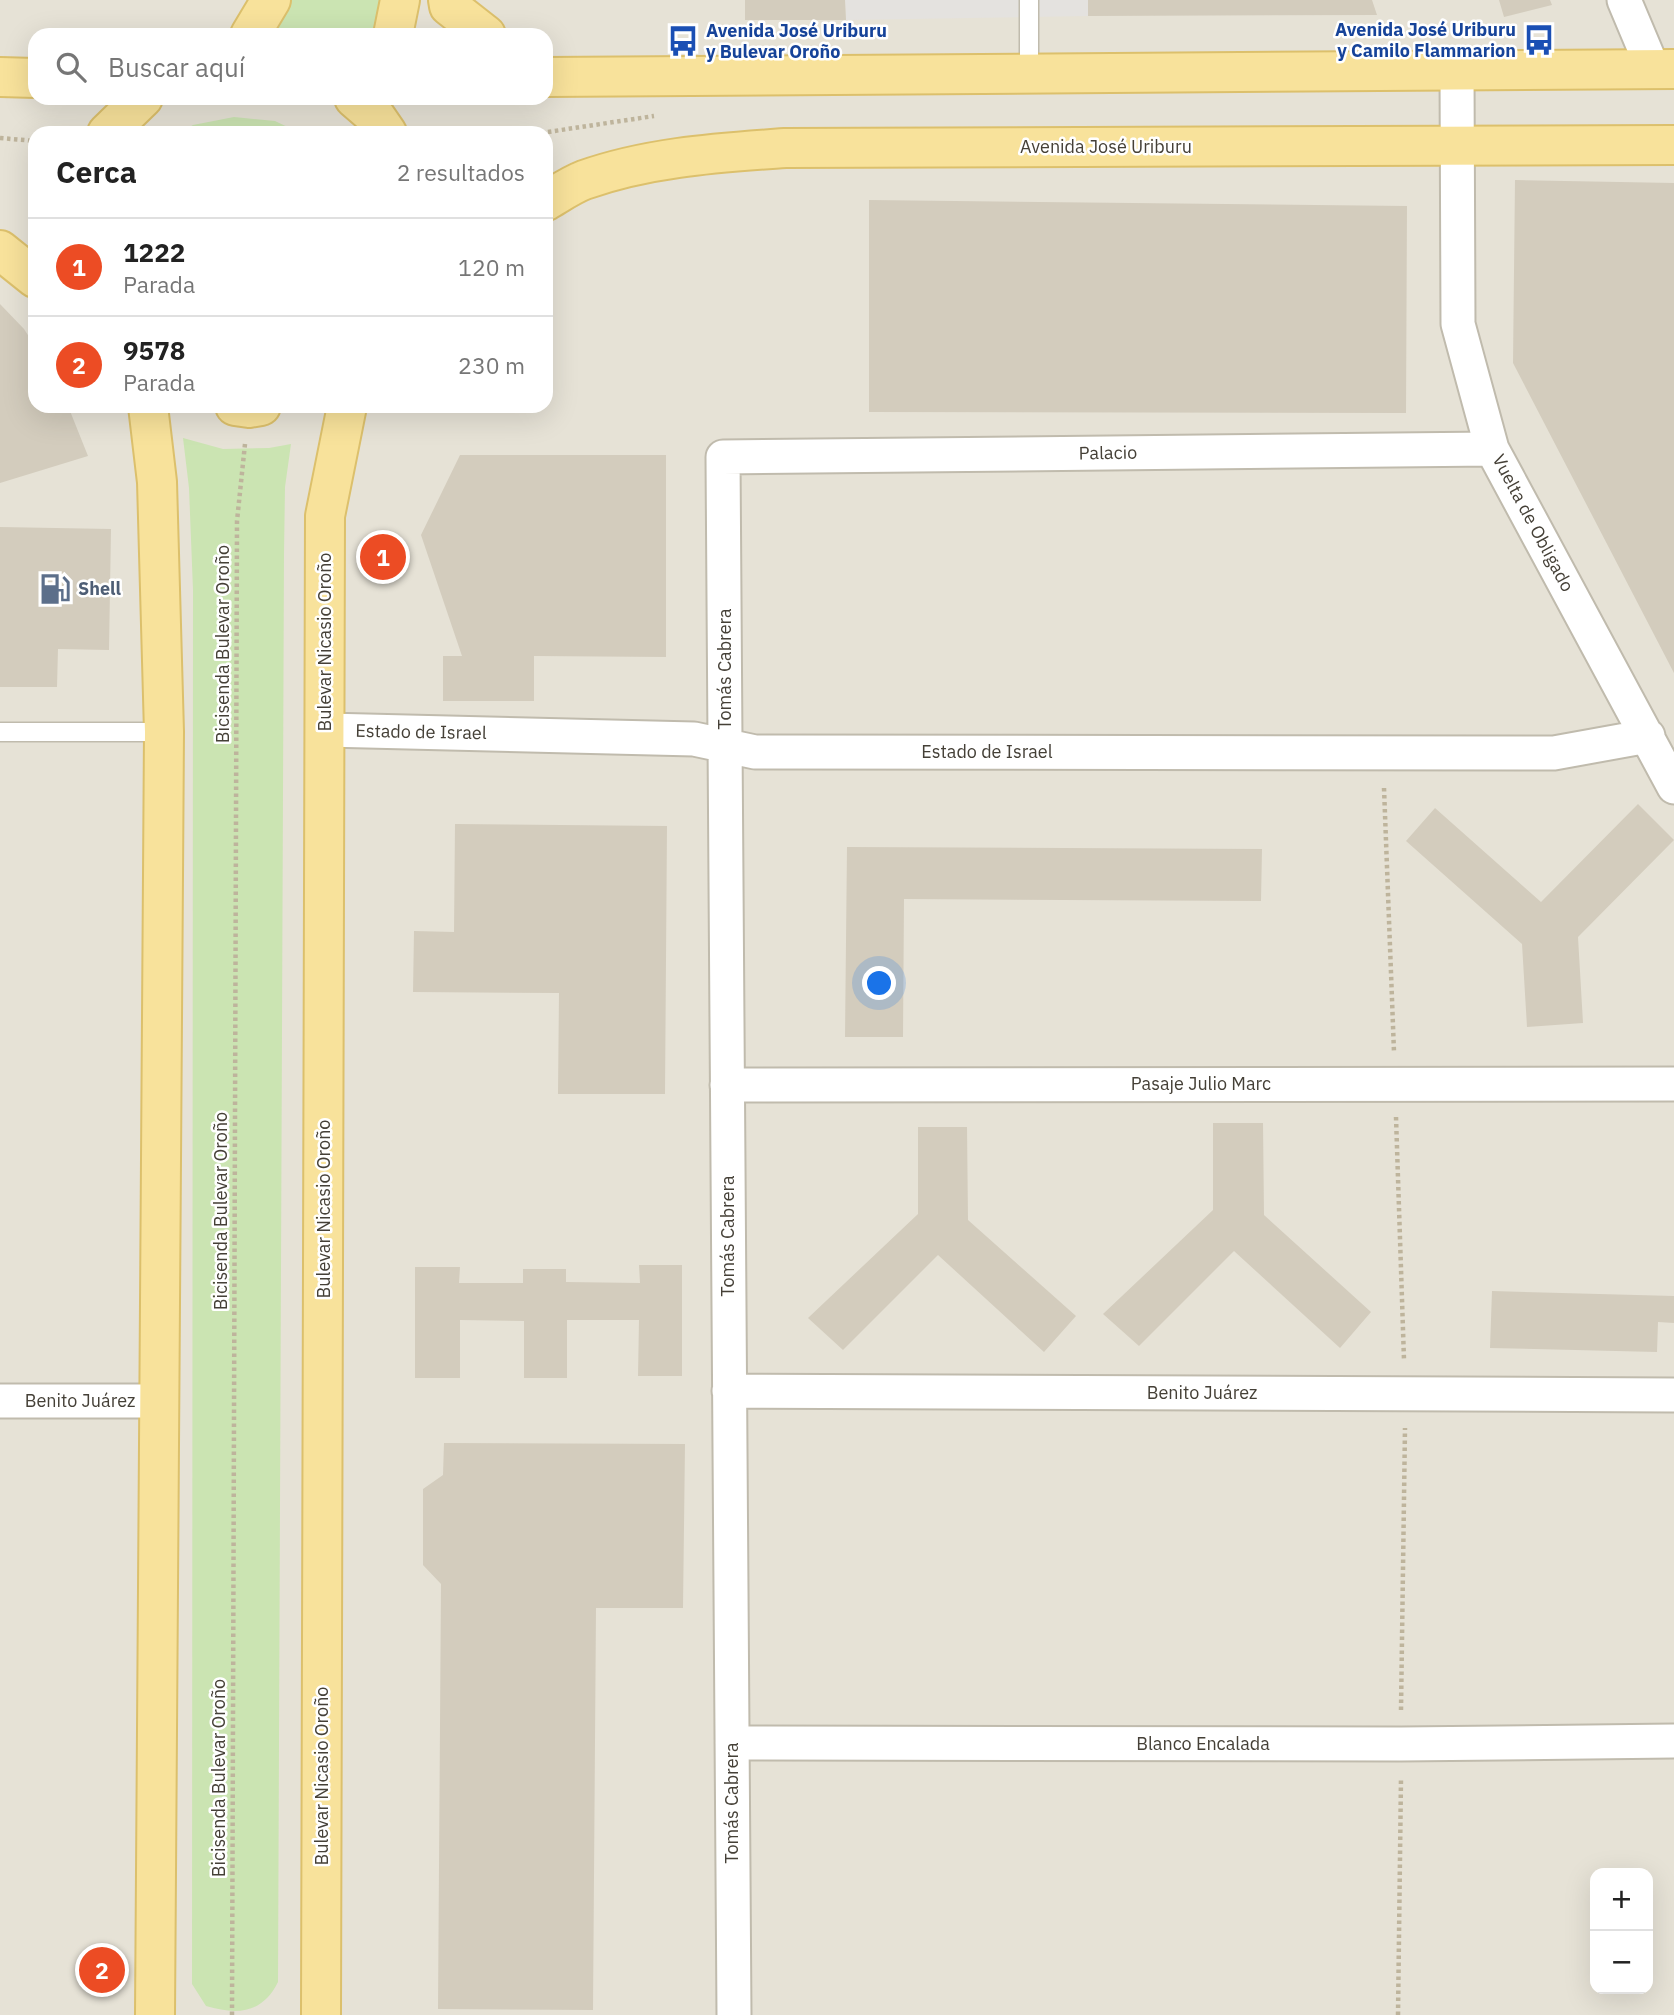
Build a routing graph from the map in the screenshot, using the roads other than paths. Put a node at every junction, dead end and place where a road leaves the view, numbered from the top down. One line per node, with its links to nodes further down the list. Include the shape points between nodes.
1 (271, 0): 6 (main road)
2 (400, 0): 7 (main road)
3 (447, 0): 8 (main road)
4 (1028, 0): 11 (lane)
5 (1624, 0): 9 (street)
6 (254, 28)
7 (394, 28)
8 (477, 28)
9 (1663, 69): 10 (main road)
10 (1457, 70): 11 (main road); 16 (street, Vuelta de Obligado)
11 (1029, 73): 12 (main road)
12 (553, 74)
13 (136, 105): 14 (main road)
14 (114, 126)
15 (1674, 145): 16 (main road, Avenida José Uriburu)
16 (1458, 146): 17 (main road, Avenida José Uriburu, via 785,148 643,163 581,181); 22 (street, Vuelta de Obligado, via 1458,324)
17 (553, 197)
18 (0, 250): 19 (main road)
19 (28, 272)
20 (149, 413): 26 (main road, via 157,482)
21 (346, 413): 24 (main road, Bulevar Nicasio Oroño, via 326,516)
22 (1492, 449): 23 (street, Palacio); 27 (street, Vuelta de Obligado)
23 (723, 457): 28 (street, Tomás Cabrera)
24 (326, 730): 28 (street, Estado de Israel, via 694,739); 39 (main road, Bulevar Nicasio Oroño)
25 (0, 732): 26 (lane)
26 (164, 732): 35 (main road)
27 (1648, 736): 28 (street, Estado de Israel, via 1554,753 755,752); 29 (street, Vuelta de Obligado)
28 (725, 745): 30 (street, Tomás Cabrera)
29 (1674, 787)
30 (727, 1084): 31 (street, Pasaje Julio Marc); 32 (street, Tomás Cabrera)
31 (1674, 1084)
32 (729, 1391): 33 (street, Benito Juárez); 37 (street, Tomás Cabrera)
33 (1674, 1395)
34 (0, 1401): 35 (street, Benito Juárez)
35 (159, 1401): 38 (main road)
36 (1674, 1741): 37 (street, Blanco Encalada)
37 (732, 1743): 40 (street, Tomás Cabrera)
38 (155, 2015)
39 (321, 2015)
40 (734, 2015)

